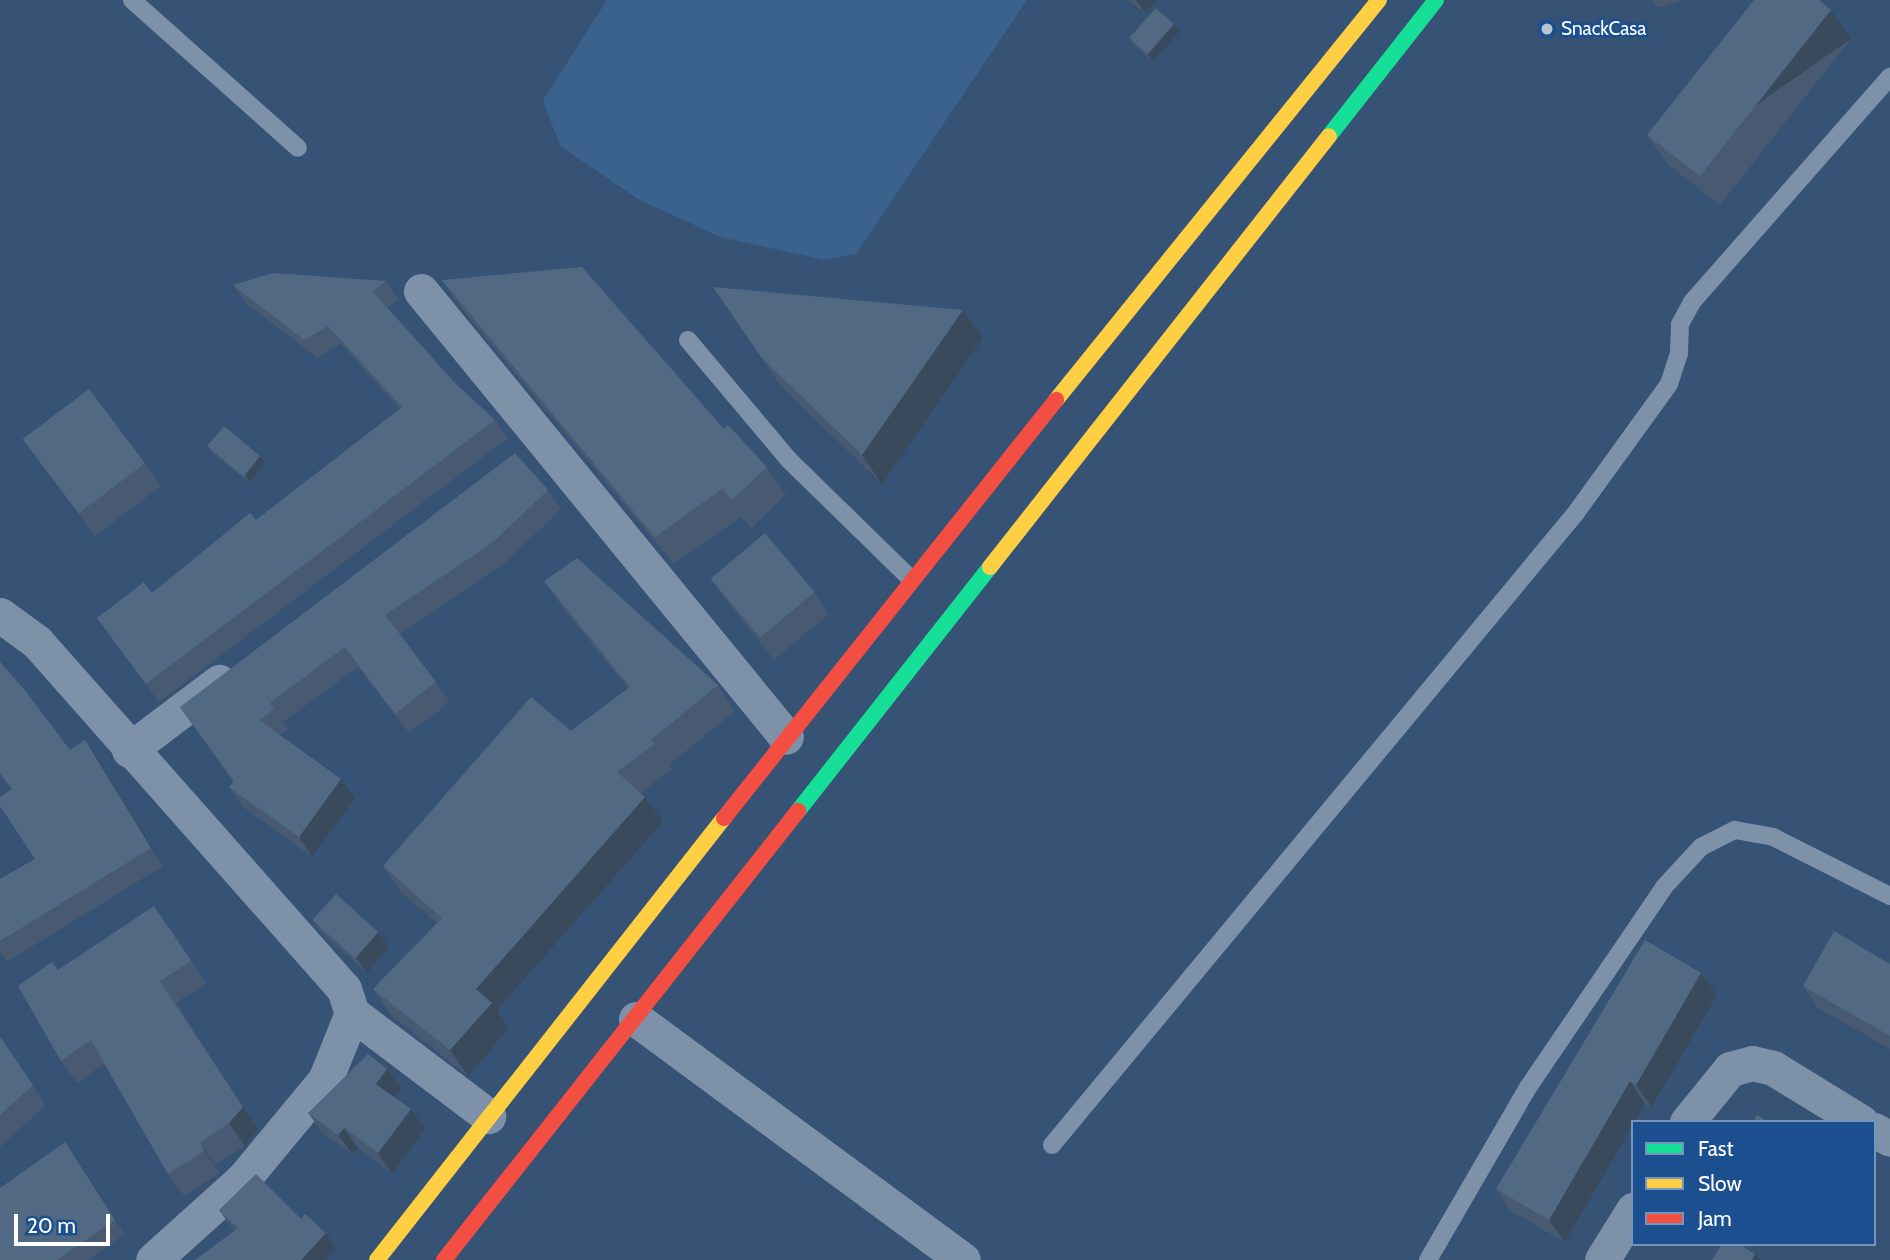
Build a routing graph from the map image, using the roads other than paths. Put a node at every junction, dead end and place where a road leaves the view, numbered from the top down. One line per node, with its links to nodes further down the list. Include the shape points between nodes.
1 (132, 0): 5 (lane)
2 (1379, 0): 10 (main road)
3 (1436, 0): 17 (main road)
4 (1890, 77): 21 (lane, via 1692,302 1680,324 1679,353 1669,384 1575,514)
5 (298, 148)
6 (421, 291): 8 (street)
7 (688, 340): 10 (lane, via 789,460)
8 (543, 437): 9 (street); 13 (street)
9 (510, 462)
10 (911, 579): 13 (main road)
11 (0, 615): 14 (street, via 37,642)
12 (249, 660): 14 (street)
13 (786, 737): 18 (main road)
14 (129, 750): 16 (street, via 344,989)
15 (1890, 897): 27 (lane, via 1773,837 1735,830 1701,847 1664,887 1529,1086)
16 (352, 1013): 18 (street); 23 (street, via 325,1080 243,1179)
17 (636, 1019): 25 (main road); 26 (street)
18 (488, 1116): 24 (main road)
19 (1689, 1120): 20 (street, via 1730,1069 1752,1063 1773,1068)
20 (1858, 1120)
21 (1052, 1145)
22 (1631, 1213): 28 (street)
23 (153, 1260)
24 (377, 1260)
25 (444, 1260)
26 (963, 1260)
27 (1428, 1260)
28 (1602, 1260)

